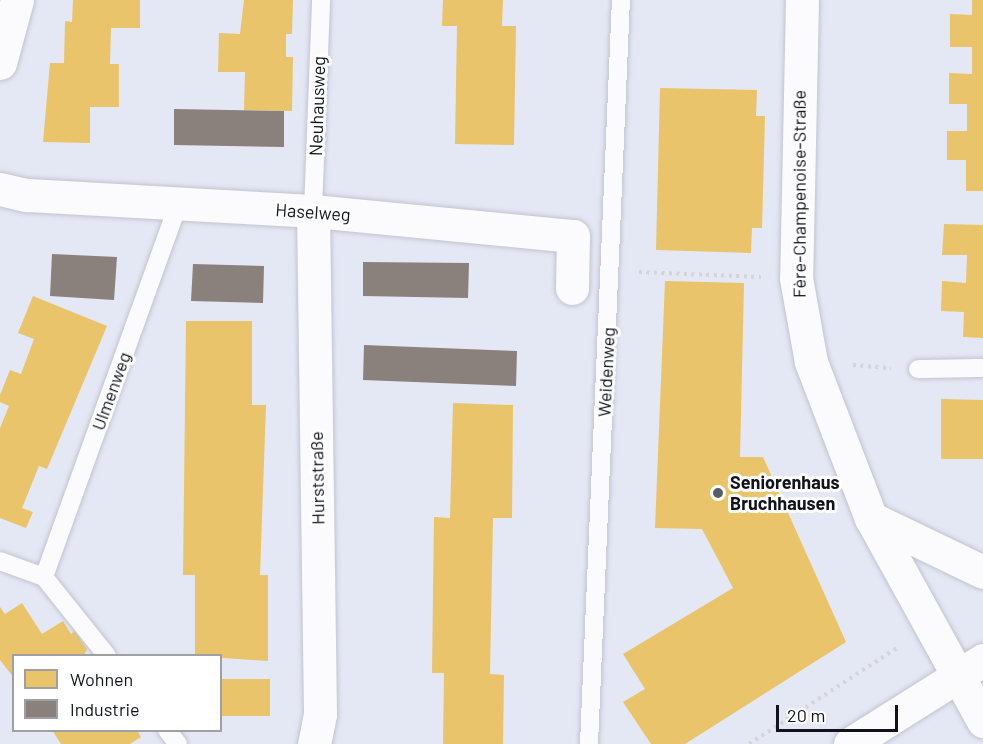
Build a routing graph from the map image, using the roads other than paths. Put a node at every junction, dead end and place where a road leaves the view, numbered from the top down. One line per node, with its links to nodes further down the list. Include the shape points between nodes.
1 (321, 0): 8 (lane, Neuhausweg)
2 (621, 0): 22 (lane, Weidenweg)
3 (802, 0): 12 (street, Fère-Champenoise-Straße, via 796,278 811,362)
4 (10, 15): 5 (street)
5 (0, 63)
6 (0, 189): 7 (street, Haselweg)
7 (178, 204): 8 (street, Haselweg); 15 (lane, Ulmenweg)
8 (313, 212): 9 (street, Haselweg, via 573,236); 21 (street, Hurststraße, via 320,714)
9 (572, 288)
10 (983, 368): 11 (lane)
11 (918, 369)
12 (871, 518): 14 (street); 17 (street, Fère-Champenoise-Straße, via 929,629)
13 (0, 561): 15 (lane)
14 (983, 572)
15 (44, 577): 16 (lane)
16 (105, 654)
17 (970, 669): 18 (street, Fère-Champenoise-Straße); 23 (street)
18 (983, 721)
19 (169, 732): 20 (lane)
20 (178, 744)
21 (314, 744)
22 (589, 744)
23 (850, 744)

